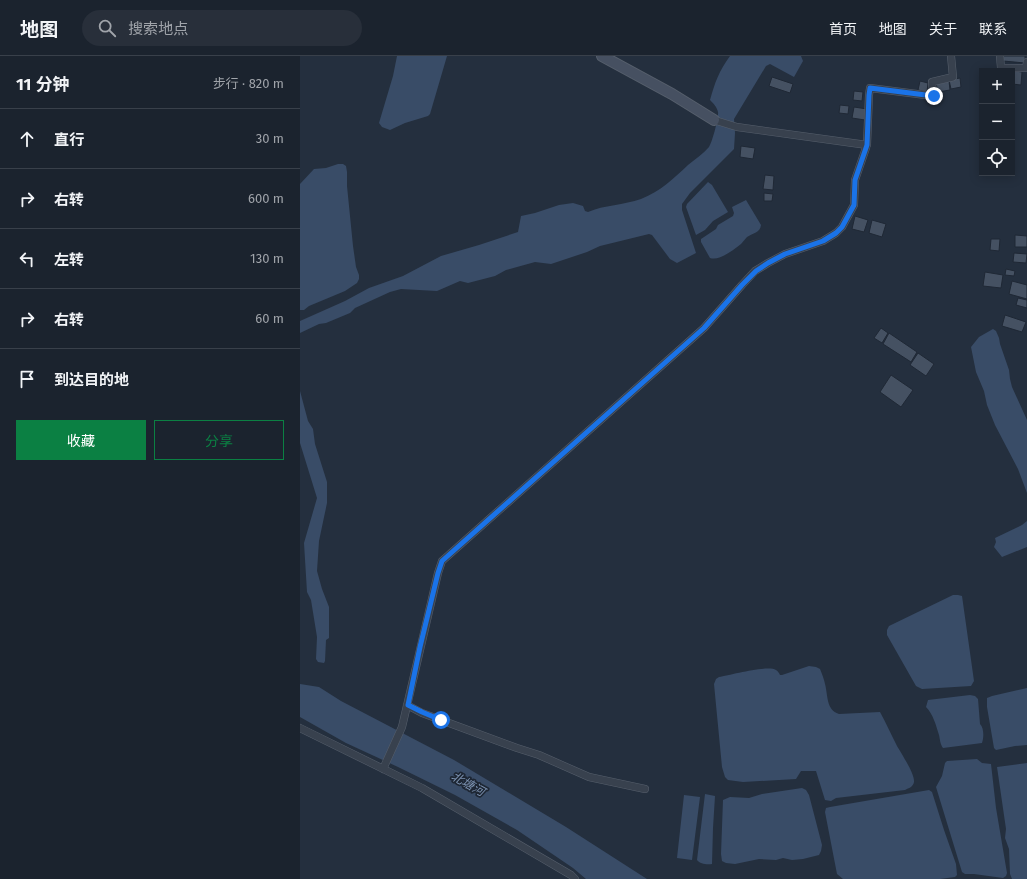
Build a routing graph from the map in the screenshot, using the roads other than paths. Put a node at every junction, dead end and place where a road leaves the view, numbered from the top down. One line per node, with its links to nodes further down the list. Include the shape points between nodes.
1 (602, 56): 5 (street)
2 (951, 56): 6 (street, via 953,77 932,82 934,96 870,88)
3 (1000, 56): 4 (street, via 1001,68 1026,68)
4 (1027, 62)
5 (714, 120): 6 (street, via 737,127)
6 (867, 145): 7 (street, via 855,180 854,205 836,233 823,241 785,254 756,271 704,328 442,561)
7 (408, 705): 9 (street); 10 (street, via 589,777)
8 (300, 728): 9 (street)
9 (384, 767): 11 (street)
10 (644, 789)
11 (575, 879)

